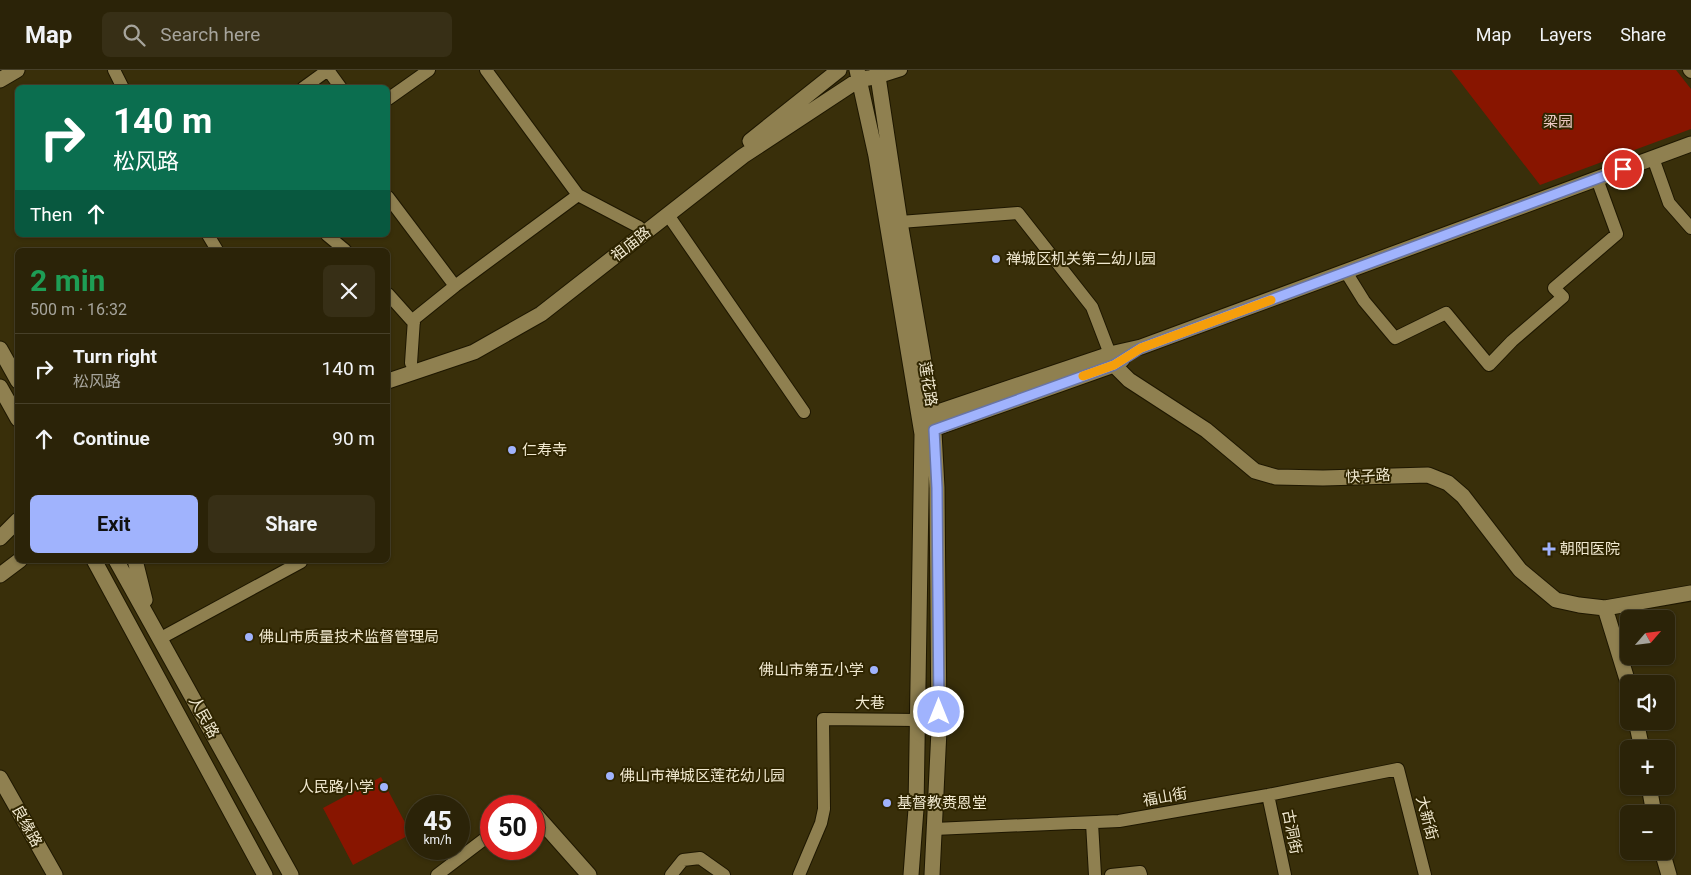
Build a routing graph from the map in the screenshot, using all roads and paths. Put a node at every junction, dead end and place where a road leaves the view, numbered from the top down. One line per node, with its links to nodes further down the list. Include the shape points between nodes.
1 (17, 70): 10 (main road)
2 (114, 70): 11 (street)
3 (328, 70): 12 (street); 13 (street)
4 (429, 70): 14 (street)
5 (486, 70): 18 (street)
6 (839, 70): 22 (main road, 祖庙路)
7 (901, 70): 8 (street)
8 (878, 73): 9 (main road); 21 (main road, 莲花路)
9 (859, 74): 20 (main road, 祖庙路, via 743,156); 41 (main road, 莲花路)
10 (0, 80)
11 (122, 85)
12 (307, 85)
13 (339, 85)
14 (390, 98)
15 (1691, 144): 16 (main road)
16 (1653, 158): 17 (main road); 23 (street, via 1669,203)
17 (1597, 179): 28 (main road); 28 (street, via 1617,234 1554,288 1563,297 1488,365 1446,313 1395,338 1364,301)
18 (578, 195): 22 (street); 29 (street)
19 (390, 200): 29 (street)
20 (668, 215): 37 (main road, 祖庙路, via 541,314 474,352); 39 (street)
21 (900, 222): 33 (street, via 1018,213 1092,307); 41 (main road, 莲花路)
22 (639, 227): 34 (main road, 祖庙路, via 536,306 467,344)
23 (1691, 228)
24 (209, 237): 26 (street)
25 (330, 237): 27 (street)
26 (216, 248)
27 (343, 248)
28 (1346, 272): 33 (main road)
29 (455, 286): 31 (street, via 414,319)
30 (390, 296): 31 (street)
31 (414, 323): 34 (street)
32 (0, 349): 36 (main road)
33 (1112, 359): 41 (main road); 42 (main road); 53 (main road, 快子路, via 1129,380 1206,430 1255,471 1276,477 1428,475 1448,483 1463,496 1520,570 1556,600)
34 (411, 363): 35 (main road, 祖庙路)
35 (390, 370)
36 (15, 376)
37 (390, 381)
38 (0, 387): 40 (main road)
39 (804, 412)
40 (15, 414)
41 (926, 416): 42 (main road, 莲花路)
42 (928, 432): 57 (main road, 莲花路); 63 (main road, 莲花路, via 937,488 939,730)
43 (15, 523): 45 (main road)
44 (15, 528): 45 (main road)
45 (0, 539)
46 (16, 563): 51 (main road)
47 (96, 563): 67 (main road, 人民路)
48 (118, 563): 54 (main road, 人民路)
49 (136, 563): 54 (main road)
50 (299, 563): 55 (street)
51 (0, 575)
52 (1691, 593): 53 (main road, 快子路)
53 (1605, 608): 56 (main road)
54 (148, 616): 55 (main road, 人民路)
55 (161, 638): 68 (main road, 人民路)
56 (1626, 675)
57 (917, 720): 73 (street, 大巷, via 823,719 824,809); 74 (main road, 莲花路)
58 (1398, 769): 60 (street, 福山街); 80 (street, 大新街)
59 (0, 778): 66 (main road, 良缘路)
60 (1268, 795): 61 (street, 福山街); 79 (street, 古洞街)
61 (1092, 823): 63 (street, 福山街); 76 (street)
62 (545, 825): 70 (main road)
63 (934, 829): 75 (main road, 莲花路)
64 (480, 842): 69 (street)
65 (1665, 860): 81 (main road)
66 (55, 875)
67 (265, 875)
68 (291, 875)
69 (437, 875)
70 (589, 875)
71 (671, 875): 72 (street, via 683,860 700,858)
72 (724, 875)
73 (799, 875)
74 (911, 875)
75 (932, 875)
76 (1095, 875)
77 (1111, 875): 78 (street, via 1140,872)
78 (1141, 875)
79 (1284, 875)
80 (1425, 875)
81 (1670, 875)

